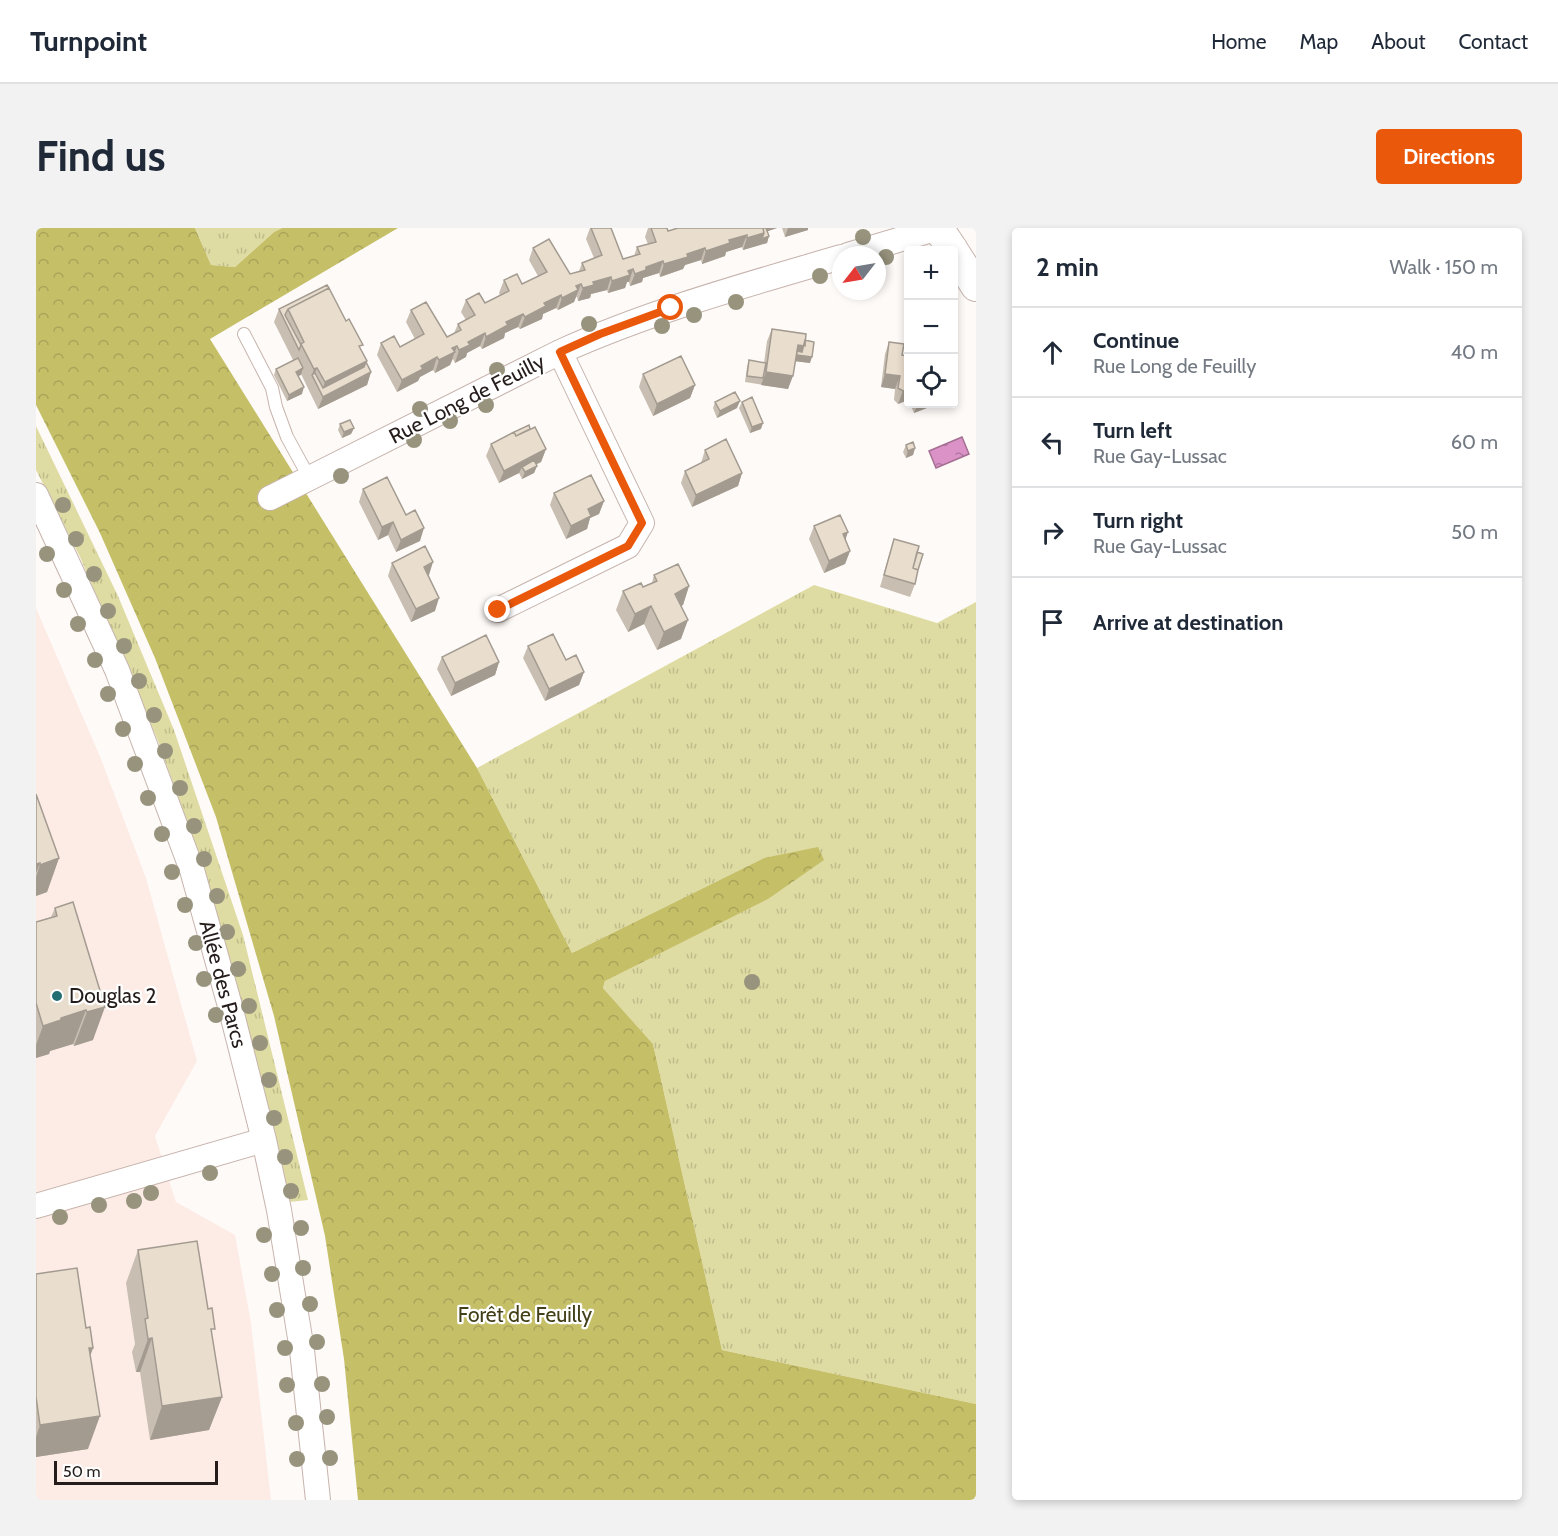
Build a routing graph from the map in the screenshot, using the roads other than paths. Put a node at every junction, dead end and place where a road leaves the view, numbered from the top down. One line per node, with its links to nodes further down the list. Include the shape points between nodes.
1 (938, 228): 2 (street); 3 (street)
2 (878, 246)
3 (950, 246)
4 (958, 259): 6 (street)
5 (832, 260): 8 (street, Rue Long de Feuilly, via 652,314)
6 (976, 286)
7 (244, 334): 9 (lane, via 272,388 287,437)
8 (560, 352): 9 (street, Rue Long de Feuilly); 12 (street, via 642,523 628,546)
9 (310, 478): 11 (street, Rue Long de Feuilly)
10 (36, 495): 13 (street, Allée des Parcs, via 117,670 192,870)
11 (270, 498)
12 (498, 610)
13 (264, 1140): 14 (street); 15 (street, Allée des Parcs, via 302,1350)
14 (36, 1206)
15 (318, 1500)

